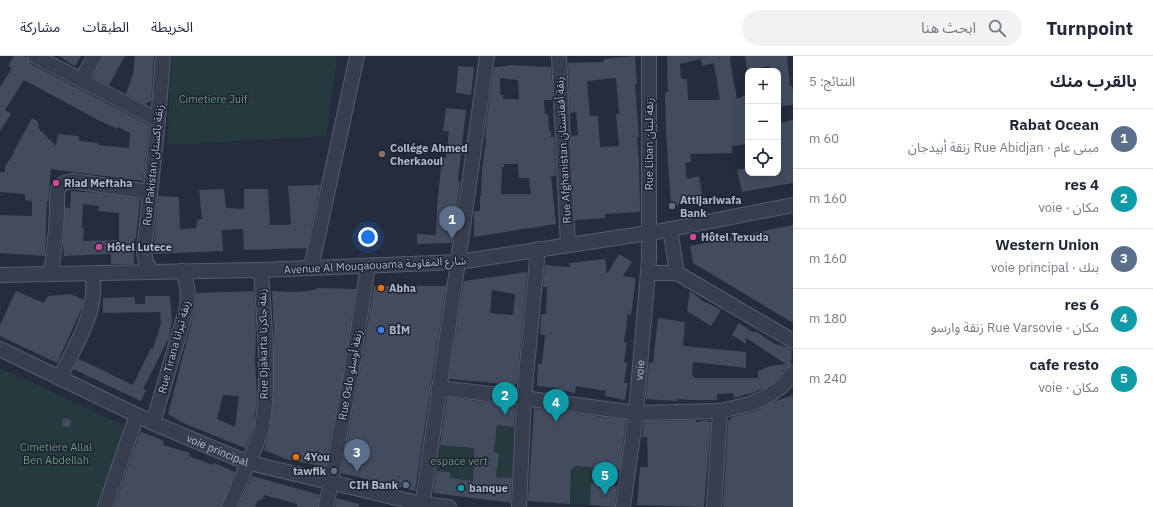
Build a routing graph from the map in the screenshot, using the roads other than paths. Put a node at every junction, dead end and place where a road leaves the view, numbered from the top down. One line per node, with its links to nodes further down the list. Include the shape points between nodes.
1 (35, 56): 8 (street)
2 (95, 56): 8 (street)
3 (163, 56): 9 (street, Rue Pakistan زنقة باكستان)
4 (357, 56): 18 (street)
5 (487, 56): 16 (street)
6 (559, 56): 14 (street, Rue Afghanistan زنقة أفغانستان)
7 (649, 56): 13 (street, Rue Liban زنقة لبنان)
8 (81, 80): 9 (street)
9 (158, 120): 10 (street, Rue Pakistan زنقة باكستان)
10 (150, 192): 21 (street, Rue Pakistan زنقة باكستان, via 144,257 148,268); 24 (street, via 73,181 61,185 57,199 57,228)
11 (793, 205): 12 (street, Avenue Al Mouqaouama شارع المقاومة)
12 (670, 229): 13 (street, Avenue Al Mouqaouama شارع المقاومة); 23 (street)
13 (650, 233): 14 (street, Avenue Al Mouqaouama شارع المقاومة); 22 (street, voie)
14 (568, 244): 15 (street, Avenue Al Mouqaouama شارع المقاومة)
15 (538, 249): 16 (street, Avenue Al Mouqaouama شارع المقاومة); 32 (street)
16 (458, 262): 17 (street, Avenue Al Mouqaouama شارع المقاومة); 31 (street)
17 (368, 266): 18 (street, Avenue Al Mouqaouama شارع المقاومة); 38 (street, Rue Oslo زنقة أوسلو)
18 (311, 268): 19 (street, Avenue Al Mouqaouama شارع المقاومة)
19 (261, 270): 20 (street, Avenue Al Mouqaouama شارع المقاومة); 37 (street, Rue Djakarta زنقة جاكرتا, via 266,389 262,429)
20 (182, 271): 21 (street, Avenue Al Mouqaouama شارع المقاومة); 36 (street, Rue Tirana زنقة تيرانا, via 188,292 186,307)
21 (153, 272): 25 (street, Avenue Al Mouqaouama شارع المقاومة)
22 (648, 273): 23 (street); 34 (street, voie)
23 (677, 273): 27 (street)
24 (51, 274): 25 (street, Avenue Al Mouqaouama شارع المقاومة); 26 (street, Avenue Al Mouqaouama شارع المقاومة)
25 (93, 274): 30 (street, via 91,309)
26 (0, 275)
27 (793, 341)
28 (0, 349): 30 (street, voie principal)
29 (793, 373): 33 (street, via 781,387 766,397 750,404)
30 (60, 378): 35 (street, voie principal)
31 (439, 388): 32 (street); 39 (street)
32 (524, 398): 34 (street); 44 (street)
33 (720, 411): 34 (street); 46 (street)
34 (636, 413): 45 (street, voie)
35 (137, 415): 36 (street, voie principal); 40 (street)
36 (153, 422): 37 (street, voie principal)
37 (248, 462): 38 (street, voie principal); 41 (street, Rue Djakarta زنقة جاكرتا)
38 (331, 482): 39 (street, voie principal); 42 (street, Rue Oslo زنقة أوسلو)
39 (422, 506): 43 (street, voie principal)
40 (105, 507)
41 (229, 507)
42 (326, 507)
43 (450, 507)
44 (518, 507)
45 (624, 507)
46 (714, 507)

